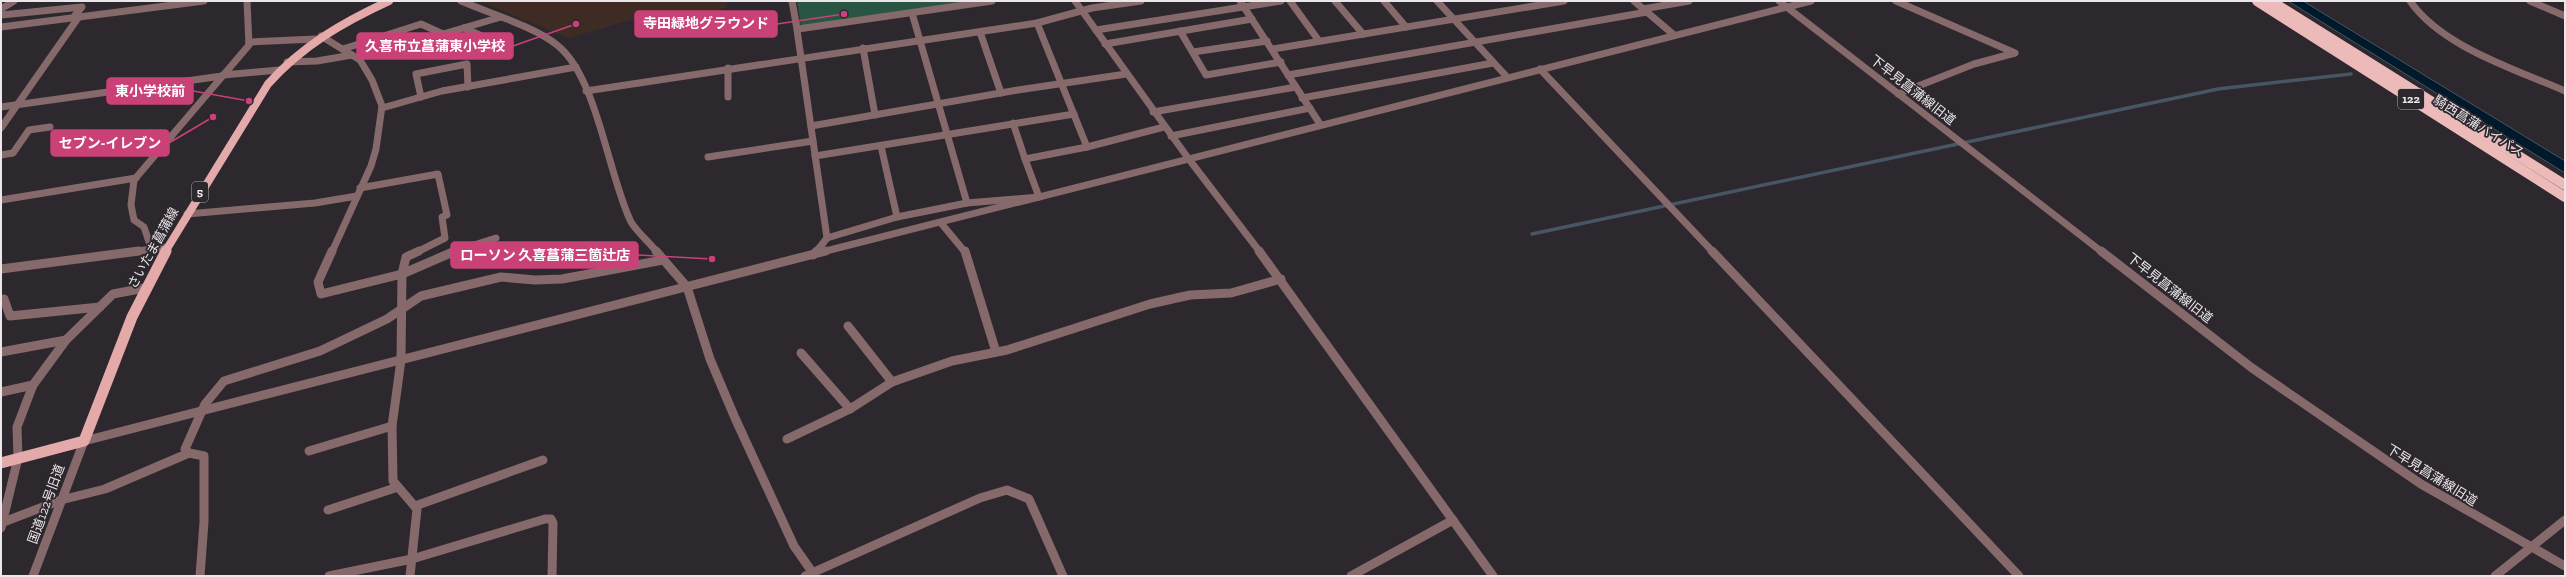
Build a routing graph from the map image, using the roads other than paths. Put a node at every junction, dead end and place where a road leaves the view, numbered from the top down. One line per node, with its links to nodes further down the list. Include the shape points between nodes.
1 (14, 1): 28 (street)
2 (204, 1): 35 (street)
3 (247, 1): 52 (street)
4 (389, 1): 25 (main road, さいたま菖蒲線 / 5)
5 (462, 1): 34 (street)
6 (792, 1): 39 (street)
7 (992, 1): 31 (street)
8 (1075, 1): 30 (street)
9 (1141, 1): 30 (street, via 1092,8)
10 (1281, 1): 26 (street)
11 (1290, 1): 51 (street)
12 (1335, 1): 46 (street)
13 (1384, 1): 41 (street)
14 (1437, 1): 37 (street)
15 (1564, 1): 37 (street)
16 (1634, 1): 29 (street)
17 (1689, 1): 29 (street)
18 (1779, 1): 27 (street, 下早見菖蒲線旧道)
19 (1811, 1): 27 (street)
20 (1896, 1): 79 (street, via 2015,53 1974,64)
21 (2257, 1): 113 (highway, 騎西菖蒲バイパス / 122)
22 (2271, 1): 110 (highway, 騎西菖蒲バイパス / 122)
23 (2410, 1): 76 (street, via 2424,18 2456,41)
24 (2530, 1): 33 (street)
25 (376, 4): 48 (main road, さいたま菖蒲線 / 5)
26 (1242, 4): 36 (street); 43 (street)
27 (1787, 7): 47 (street); 79 (street, 下早見菖蒲線旧道)
28 (1, 9)
29 (1645, 10): 47 (street); 54 (street)
30 (1083, 12): 38 (street); 43 (street)
31 (912, 13): 39 (street); 49 (street)
32 (1, 15): 35 (street, via 82,7)
33 (2565, 16)
34 (501, 17): 42 (street); 65 (street, via 558,45)
35 (76, 18): 40 (street); 84 (street)
36 (1252, 19): 44 (street); 50 (street)
37 (1454, 19): 41 (street); 54 (street)
38 (1037, 22): 45 (street); 73 (street)
39 (797, 26): 61 (street)
40 (1, 27)
41 (1406, 27): 46 (street)
42 (464, 28): 56 (street, via 442,34 422,24); 58 (street, via 495,42)
43 (1096, 30): 53 (street)
44 (1180, 31): 53 (street); 59 (street)
45 (980, 32): 49 (street); 78 (street)
46 (1362, 34): 51 (street)
47 (1674, 35): 67 (street)
48 (318, 37): 52 (street); 56 (street); 62 (main road, さいたま菖蒲線 / 5)
49 (920, 40): 55 (street); 83 (street)
50 (1267, 41): 57 (street); 59 (street)
51 (1319, 41): 57 (street)
52 (249, 42): 71 (street)
53 (1105, 44): 69 (street)
54 (1476, 44): 64 (street); 70 (street)
55 (863, 48): 61 (street); 90 (street)
56 (343, 49): 60 (street)
57 (1272, 49): 63 (street)
58 (504, 51)
59 (1193, 52): 63 (street, via 1206,75)
60 (352, 55): 62 (street, via 317,61); 86 (street, via 360,60 372,80)
61 (801, 57): 66 (street); 93 (street)
62 (287, 62): 68 (main road, さいたま菖蒲線 / 5)
63 (1281, 62): 70 (street)
64 (1494, 63): 72 (street); 82 (street)
65 (576, 67): 74 (street); 77 (street)
66 (728, 68): 77 (street); 81 (street)
67 (1540, 69): 72 (street); 171 (street)
68 (279, 70): 71 (street); 116 (main road, さいたま菖蒲線 / 5, via 256,101)
69 (1126, 74): 73 (street); 88 (street)
70 (1288, 75): 75 (street)
71 (223, 76): 84 (street); 99 (street)
72 (1506, 77): 92 (street)
73 (1062, 83): 78 (street); 89 (street)
74 (468, 87): 80 (street); 80 (street, via 467,64 453,65 416,74)
75 (1296, 87): 82 (street); 88 (street)
76 (2565, 91)
77 (586, 92): 124 (street, via 600,125 615,182 632,222)
78 (1001, 93): 83 (street)
79 (1898, 94): 159 (street, 下早見菖蒲線旧道, via 2252,368 2421,484)
80 (421, 97): 86 (street)
81 (728, 97)
82 (1302, 98): 87 (street)
83 (939, 104): 90 (street); 97 (street)
84 (16, 105): 85 (street); 96 (street)
85 (1, 107)
86 (382, 108): 111 (street, via 376,149)
87 (1310, 108): 92 (street); 98 (street)
88 (1153, 112): 95 (street)
89 (1074, 114): 91 (street); 103 (street)
90 (874, 115): 93 (street)
91 (1013, 123): 97 (street); 108 (street)
92 (1320, 124): 107 (street)
93 (811, 126): 100 (street)
94 (50, 127): 104 (street, via 29,130 13,153)
95 (1164, 127): 98 (street); 103 (street)
96 (1, 128)
97 (947, 135): 102 (street); 115 (street)
98 (1171, 136): 107 (street)
99 (171, 137): 101 (street); 109 (street)
100 (813, 141): 105 (street); 106 (street)
101 (105, 144)
102 (881, 146): 105 (street); 117 (street)
103 (1087, 147): 108 (street)
104 (1, 155)
105 (815, 156): 120 (street)
106 (708, 157)
107 (1188, 158): 112 (street); 127 (street)
108 (1025, 159): 112 (street)
109 (136, 178): 114 (street); 122 (street, via 130,205 134,220 144,227)
110 (2565, 185)
111 (358, 192): 116 (street, via 315,203); 126 (street, via 318,282 321,294); 126 (street, via 438,174 447,215 442,217 445,238 406,257)
112 (1039, 197): 115 (street); 118 (street)
113 (2565, 197)
114 (1, 200)
115 (967, 203): 117 (street)
116 (187, 214): 121 (main road, さいたま菖蒲線 / 5)
117 (897, 217): 120 (street)
118 (941, 223): 123 (street); 136 (street, via 964,248)
119 (496, 238): 126 (street, via 454,251)
120 (827, 238): 123 (street)
121 (167, 246): 122 (street); 129 (main road, さいたま菖蒲線 / 5)
122 (151, 248): 125 (street)
123 (813, 255): 128 (street)
124 (663, 260): 128 (street); 132 (street, via 562,279 501,277 477,280 420,296)
125 (1, 269)
126 (402, 274): 132 (street)
127 (1281, 279): 136 (street, via 1231,293 1190,295 1150,304); 156 (street)
128 (687, 287): 138 (street); 162 (street, via 710,359 735,418 794,546)
129 (145, 288): 131 (street, via 113,294); 146 (main road, さいたま菖蒲線 / 5)
130 (1, 300): 131 (street, via 4,299 10,316)
131 (100, 307): 134 (street)
132 (403, 310): 138 (street); 143 (street, via 320,351 224,381 212,391)
133 (848, 326): 139 (street)
134 (66, 340): 135 (street); 140 (street)
135 (1, 352)
136 (996, 352): 139 (street, via 952,361)
137 (802, 354): 142 (street)
138 (401, 360): 143 (street); 144 (street)
139 (892, 382): 142 (street)
140 (33, 385): 141 (street); 149 (street, via 22,408 17,427)
141 (1, 392)
142 (850, 409): 145 (street)
143 (199, 412): 146 (street); 148 (street, via 185,448)
144 (392, 426): 147 (street); 152 (street, via 393,481)
145 (787, 439)
146 (84, 441): 149 (main road); 153 (street, 国道122号旧道)
147 (309, 451)
148 (189, 453): 153 (street, via 105,489); 164 (street, via 204,456 204,522)
149 (18, 458): 151 (main road); 158 (street)
150 (543, 460): 154 (street)
151 (1, 463)
152 (398, 487): 154 (street); 155 (street)
153 (61, 500): 158 (street); 163 (street, 国道122号旧道)
154 (414, 506): 160 (street, via 417,509)
155 (328, 510)
156 (1453, 520): 169 (street); 170 (street)
157 (2565, 520): 159 (street)
158 (2, 524)
159 (2530, 547): 161 (street, 下早見菖蒲線旧道); 172 (street)
160 (412, 559): 165 (street); 166 (street); 167 (street, via 551,519 554,558)
161 (2565, 566)
162 (811, 575): 168 (street, via 980,498 1007,490 1029,499)
163 (33, 576)
164 (200, 576)
165 (330, 576)
166 (410, 576)
167 (552, 576)
168 (1063, 576)
169 (1351, 576)
170 (1493, 576)
171 (2019, 576)
172 (2495, 576)

